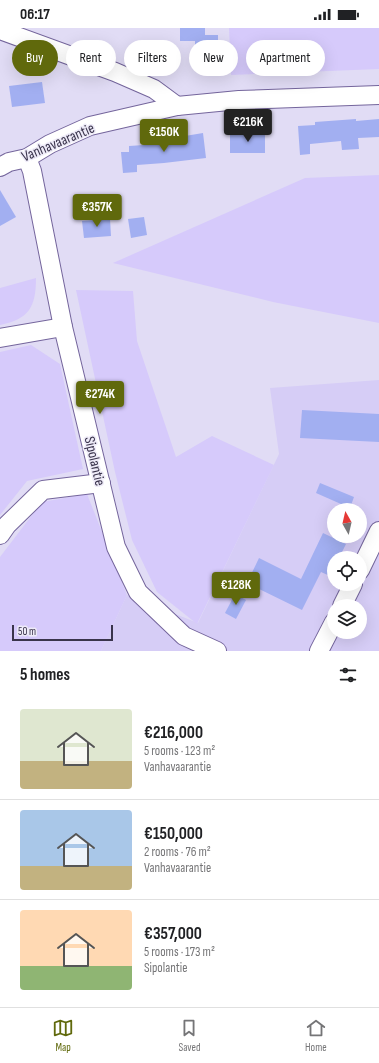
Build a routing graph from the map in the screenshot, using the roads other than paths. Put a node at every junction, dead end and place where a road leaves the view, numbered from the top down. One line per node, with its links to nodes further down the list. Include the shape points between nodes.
1 (0, 30): 3 (street, via 115,72 154,90)
2 (379, 95): 3 (street, Vanhavaarantie, via 239,100)
3 (176, 106): 4 (street, Vanhavaarantie, via 90,126 50,144)
4 (27, 158): 5 (street, Vanhavaarantie); 6 (street, Sipolantie, via 32,171)
5 (0, 167)
6 (63, 327): 7 (street); 8 (street, Sipolantie)
7 (0, 338)
8 (101, 483): 10 (street, via 43,490); 13 (street, Sipolantie, via 116,547 138,592 184,636)
9 (379, 531): 11 (street)
10 (0, 535)
11 (367, 556)
12 (327, 636): 14 (street)
13 (217, 651)
14 (319, 651)

